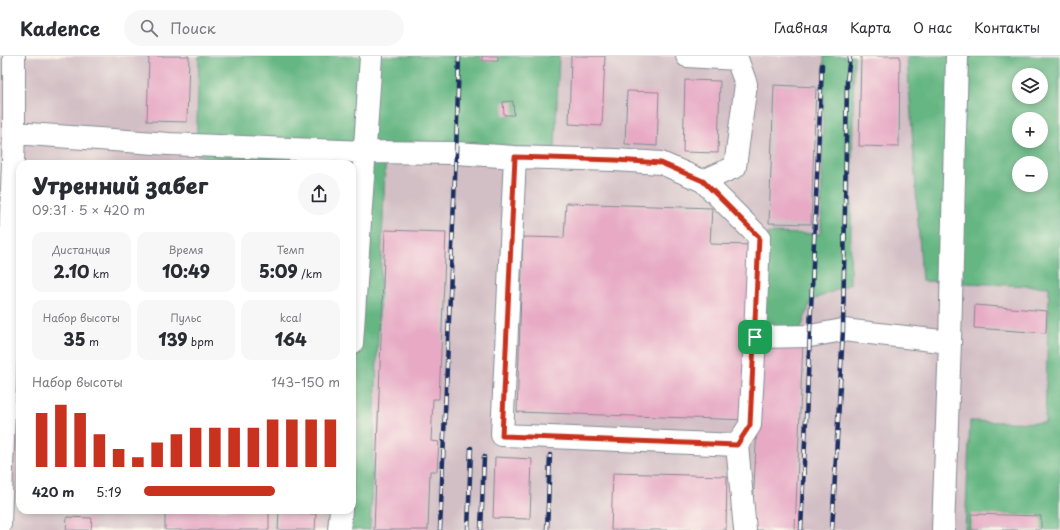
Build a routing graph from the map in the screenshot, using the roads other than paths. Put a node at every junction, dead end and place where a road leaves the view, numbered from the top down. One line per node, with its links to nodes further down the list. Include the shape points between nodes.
1 (14, 56): 5 (lane)
2 (371, 56): 6 (lane)
3 (687, 56): 8 (lane, via 737,59 746,84 735,167)
4 (957, 56): 11 (lane)
5 (14, 133): 6 (lane, via 169,144); 14 (lane)
6 (365, 152): 7 (lane, via 456,153); 9 (lane)
7 (515, 157): 8 (lane, via 661,163); 12 (lane, via 502,436)
8 (703, 181): 10 (lane, via 759,237)
9 (356, 284)
10 (755, 337): 11 (lane, via 810,336 843,330); 12 (lane, via 750,425)
11 (950, 342): 17 (lane)
12 (737, 445): 16 (lane)
13 (341, 514): 15 (lane)
14 (0, 524)
15 (339, 530)
16 (745, 530)
17 (943, 530)

